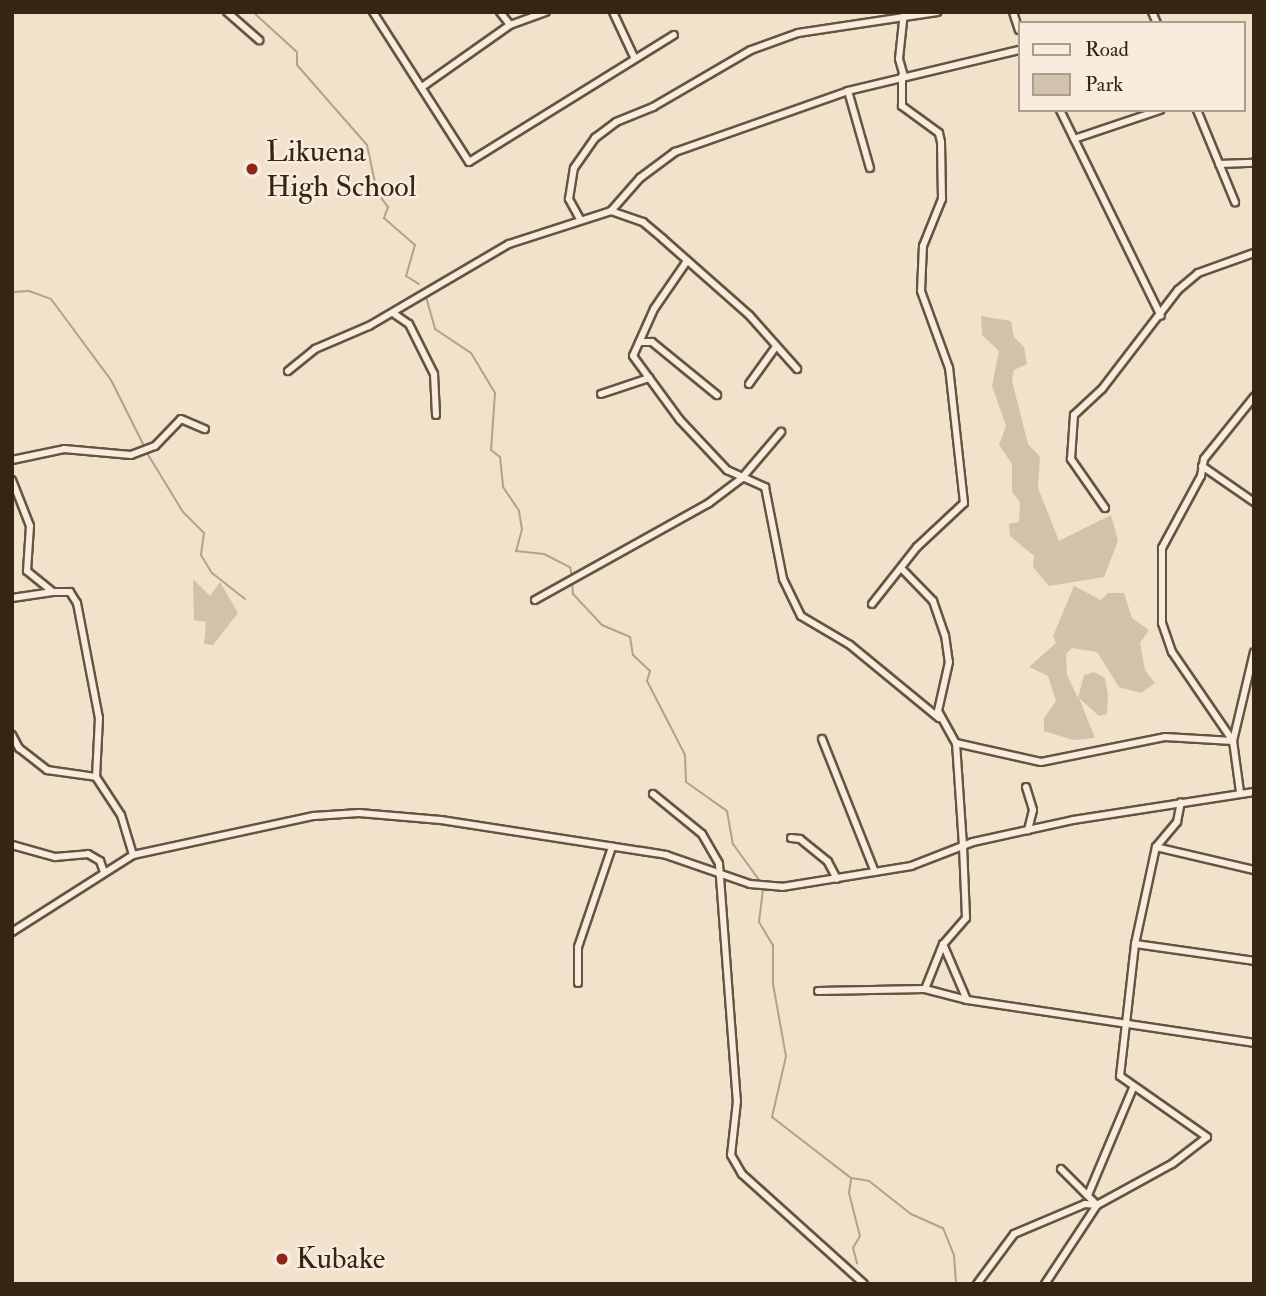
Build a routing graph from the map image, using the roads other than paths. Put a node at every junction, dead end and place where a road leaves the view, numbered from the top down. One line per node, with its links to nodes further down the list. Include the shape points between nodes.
1 (227, 12): 10 (street)
2 (373, 12): 14 (street)
3 (500, 12): 8 (street)
4 (547, 12): 8 (street)
5 (612, 12): 12 (street)
6 (937, 12): 7 (street)
7 (903, 16): 13 (street, via 899,59); 25 (street, via 820,29 751,50 653,107 616,122 595,138 574,168 569,199)
8 (510, 25): 14 (street)
9 (674, 35): 12 (street)
10 (259, 40)
11 (1018, 50): 13 (street)
12 (634, 57): 14 (street, via 599,84 557,104 469,162)
13 (903, 76): 15 (street); 48 (street, via 902,106 939,134 941,142 942,199 923,246 921,291 949,368 964,503 917,547)
14 (422, 87)
15 (848, 91): 22 (street); 24 (street, via 674,152 640,178)
16 (1061, 112): 19 (street)
17 (1154, 112): 19 (street)
18 (1198, 112): 21 (street)
19 (1074, 139): 29 (street)
20 (1254, 163): 21 (street)
21 (1219, 164): 23 (street)
22 (870, 168)
23 (1235, 202)
24 (611, 211): 25 (street); 27 (street, via 643,222)
25 (580, 219): 28 (street, via 509,244)
26 (1254, 253): 29 (street, via 1198,274)
27 (687, 261): 30 (street, via 653,309); 31 (street, via 750,316)
28 (393, 313): 33 (street, via 315,349); 39 (street, via 409,324 434,374)
29 (1161, 316): 47 (street, via 1074,415 1071,459)
30 (640, 342): 34 (street, via 633,356); 37 (street, via 652,342)
31 (775, 348): 32 (street); 35 (street)
32 (797, 369)
33 (288, 371)
34 (649, 378): 36 (street); 44 (street, via 680,420)
35 (749, 384)
36 (601, 394)
37 (717, 394)
38 (1254, 397): 43 (street)
39 (436, 415)
40 (205, 429): 42 (street, via 181,419 155,446 131,456 64,449)
41 (781, 432): 44 (street)
42 (12, 460)
43 (1202, 466): 46 (street); 57 (street, via 1162,548 1162,623 1172,652)
44 (741, 479): 51 (street, via 678,524); 54 (street, via 765,487 783,579 801,617 850,645)
45 (12, 481): 49 (street, via 30,526 27,571)
46 (1254, 502)
47 (1105, 508)
48 (903, 570): 52 (street, via 896,570); 54 (street, via 933,601 945,635 949,662)
49 (53, 592): 50 (street); 59 (street, via 70,592 77,603 99,718)
50 (12, 598)
51 (535, 600)
52 (872, 604)
53 (1254, 652): 57 (street)
54 (939, 718): 58 (street)
55 (12, 735): 59 (street, via 19,748 47,770)
56 (822, 739): 74 (street)
57 (1233, 741): 58 (street, via 1165,737 1041,762); 61 (street)
58 (956, 743): 68 (street)
59 (96, 777): 71 (street, via 121,815)
60 (1026, 787): 65 (street, via 1033,810)
61 (1240, 792): 62 (street); 64 (street)
62 (1254, 792)
63 (653, 794): 75 (street, via 702,834)
64 (1181, 802): 65 (street); 70 (street, via 1177,822)
65 (1028, 830): 68 (street)
66 (791, 838): 76 (street, via 800,839 828,862)
67 (12, 845): 73 (street, via 55,858 88,854 100,861)
68 (963, 846): 74 (street, via 911,866); 78 (street, via 966,918)
69 (611, 847): 71 (street, via 359,813 200,837); 75 (street, via 666,855); 81 (street, via 578,947)
70 (1156, 847): 72 (street); 79 (street)
71 (133, 855): 73 (street)
72 (1254, 870)
73 (104, 872): 77 (street)
74 (875, 872): 76 (street)
75 (720, 873): 76 (street, via 763,887); 91 (street, via 737,1101 731,1155 742,1174)
76 (837, 879)
77 (12, 932)
78 (943, 944): 82 (street); 84 (street)
79 (1135, 944): 80 (street); 85 (street)
80 (1254, 961)
81 (578, 982)
82 (925, 989): 83 (street); 84 (street)
83 (818, 991)
84 (967, 1000): 85 (street)
85 (1124, 1026): 86 (street); 87 (street, via 1120,1076)
86 (1254, 1043)
87 (1133, 1088): 89 (street); 90 (street, via 1207,1137 1172,1164)
88 (1061, 1169): 89 (street)
89 (1088, 1195): 90 (street)
90 (1097, 1205): 92 (street, via 1085,1204 1014,1234); 93 (street)
91 (864, 1284)
92 (977, 1284)
93 (1045, 1284)

